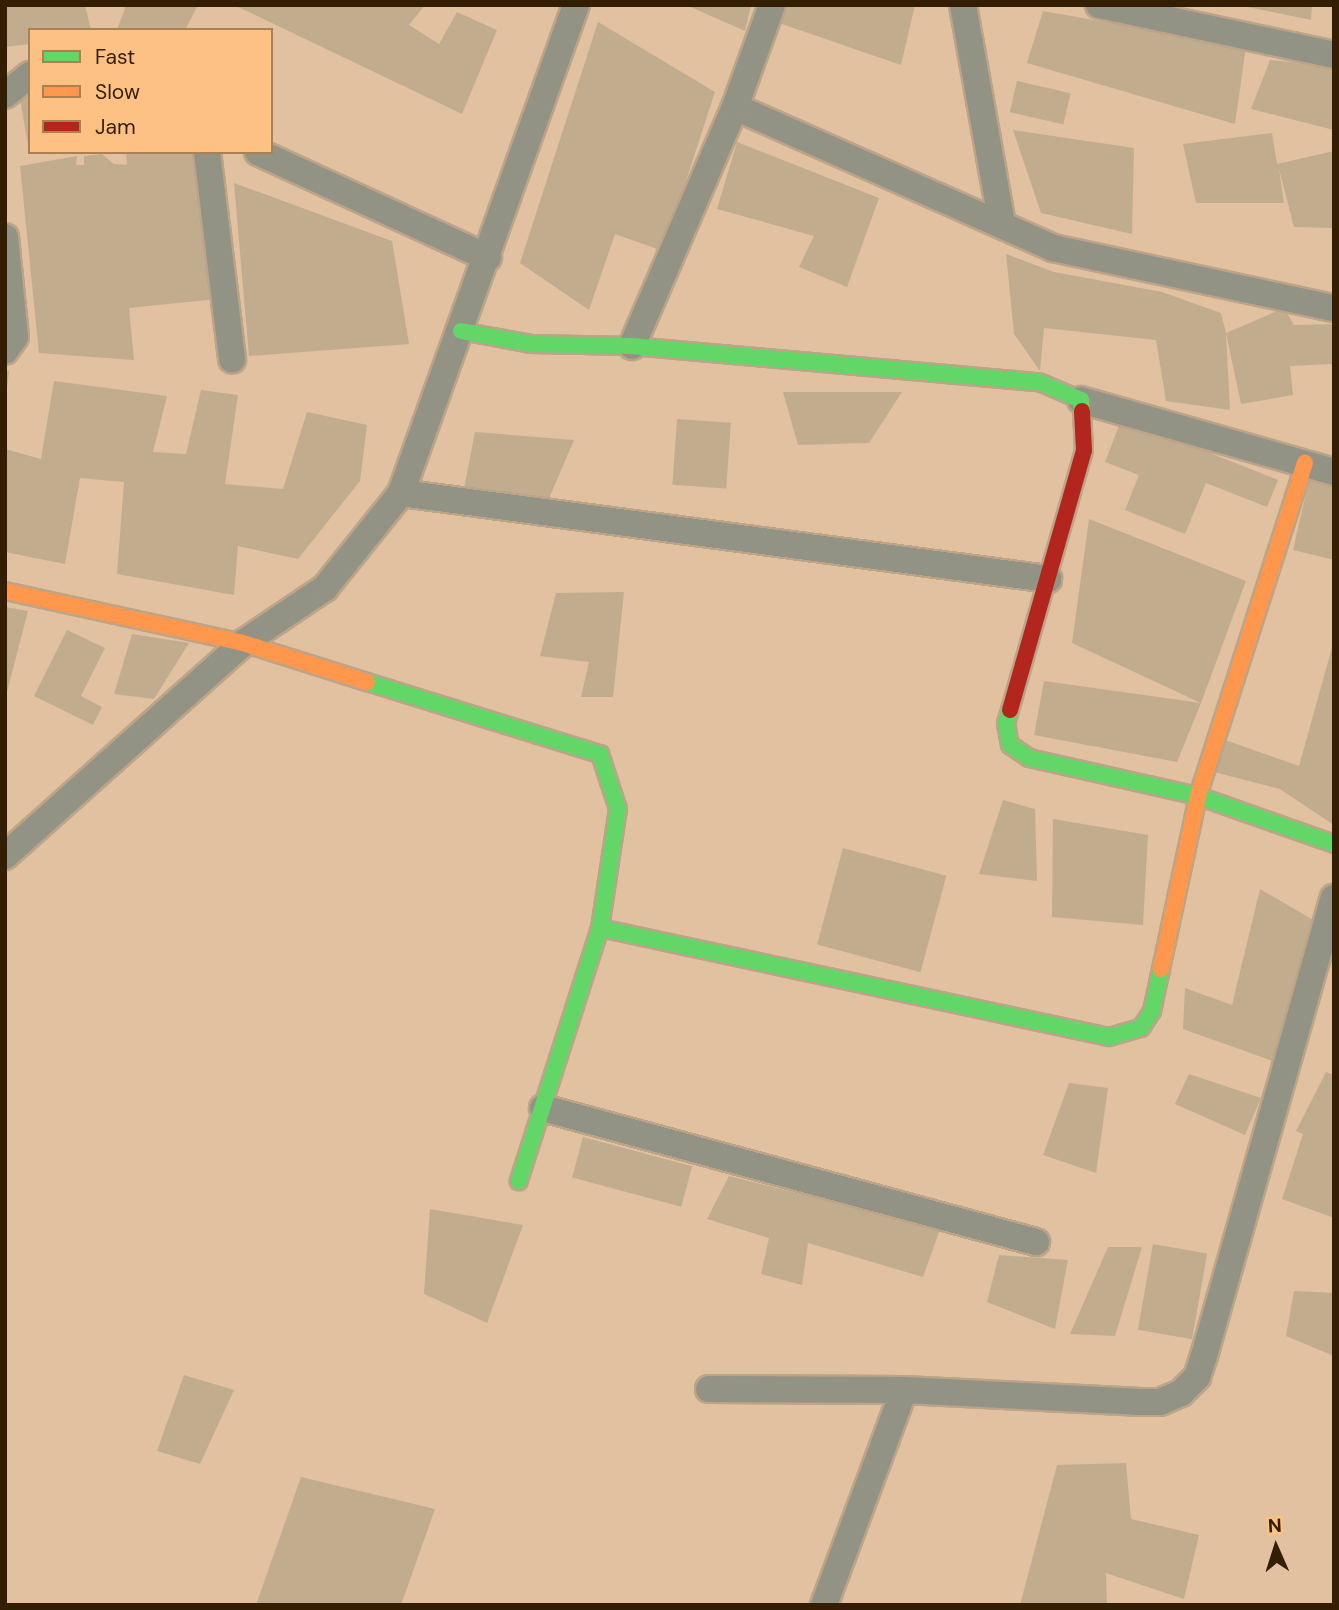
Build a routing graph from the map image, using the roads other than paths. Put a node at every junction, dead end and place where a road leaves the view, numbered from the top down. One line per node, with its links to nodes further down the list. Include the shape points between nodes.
1 (576, 5): 13 (street)
2 (772, 5): 8 (street)
3 (963, 5): 11 (street)
4 (1100, 5): 5 (street)
5 (1334, 55)
6 (28, 77): 7 (street)
7 (5, 96)
8 (735, 107): 11 (street); 16 (street)
9 (207, 154): 18 (street)
10 (262, 154): 13 (street)
11 (1002, 225): 14 (street, via 1053,248)
12 (5, 237): 17 (street, via 15,337)
13 (488, 258): 15 (street)
14 (1334, 308)
15 (461, 331): 16 (street, via 531,344); 22 (street)
16 (632, 346): 19 (street, via 1039,382)
17 (5, 351)
18 (232, 359)
19 (1081, 400): 20 (street); 23 (street, via 1084,450)
20 (1305, 463): 21 (street); 26 (street)
21 (1334, 472)
22 (401, 493): 23 (street); 25 (street, via 324,588)
23 (1048, 579): 26 (street, via 1006,723 1010,745 1029,758)
24 (5, 591): 25 (street)
25 (243, 643): 28 (street); 30 (street, via 600,754 618,809)
26 (1198, 796): 27 (street); 30 (street, via 1152,1011 1140,1028 1109,1037)
27 (1334, 844)
28 (5, 856)
29 (1334, 898): 35 (street, via 1197,1377 1181,1393 1160,1402)
30 (600, 929): 31 (street)
31 (543, 1108): 32 (street); 33 (street)
32 (519, 1181)
33 (1036, 1242)
34 (709, 1389): 35 (street)
35 (904, 1390): 36 (street)
36 (824, 1605)

